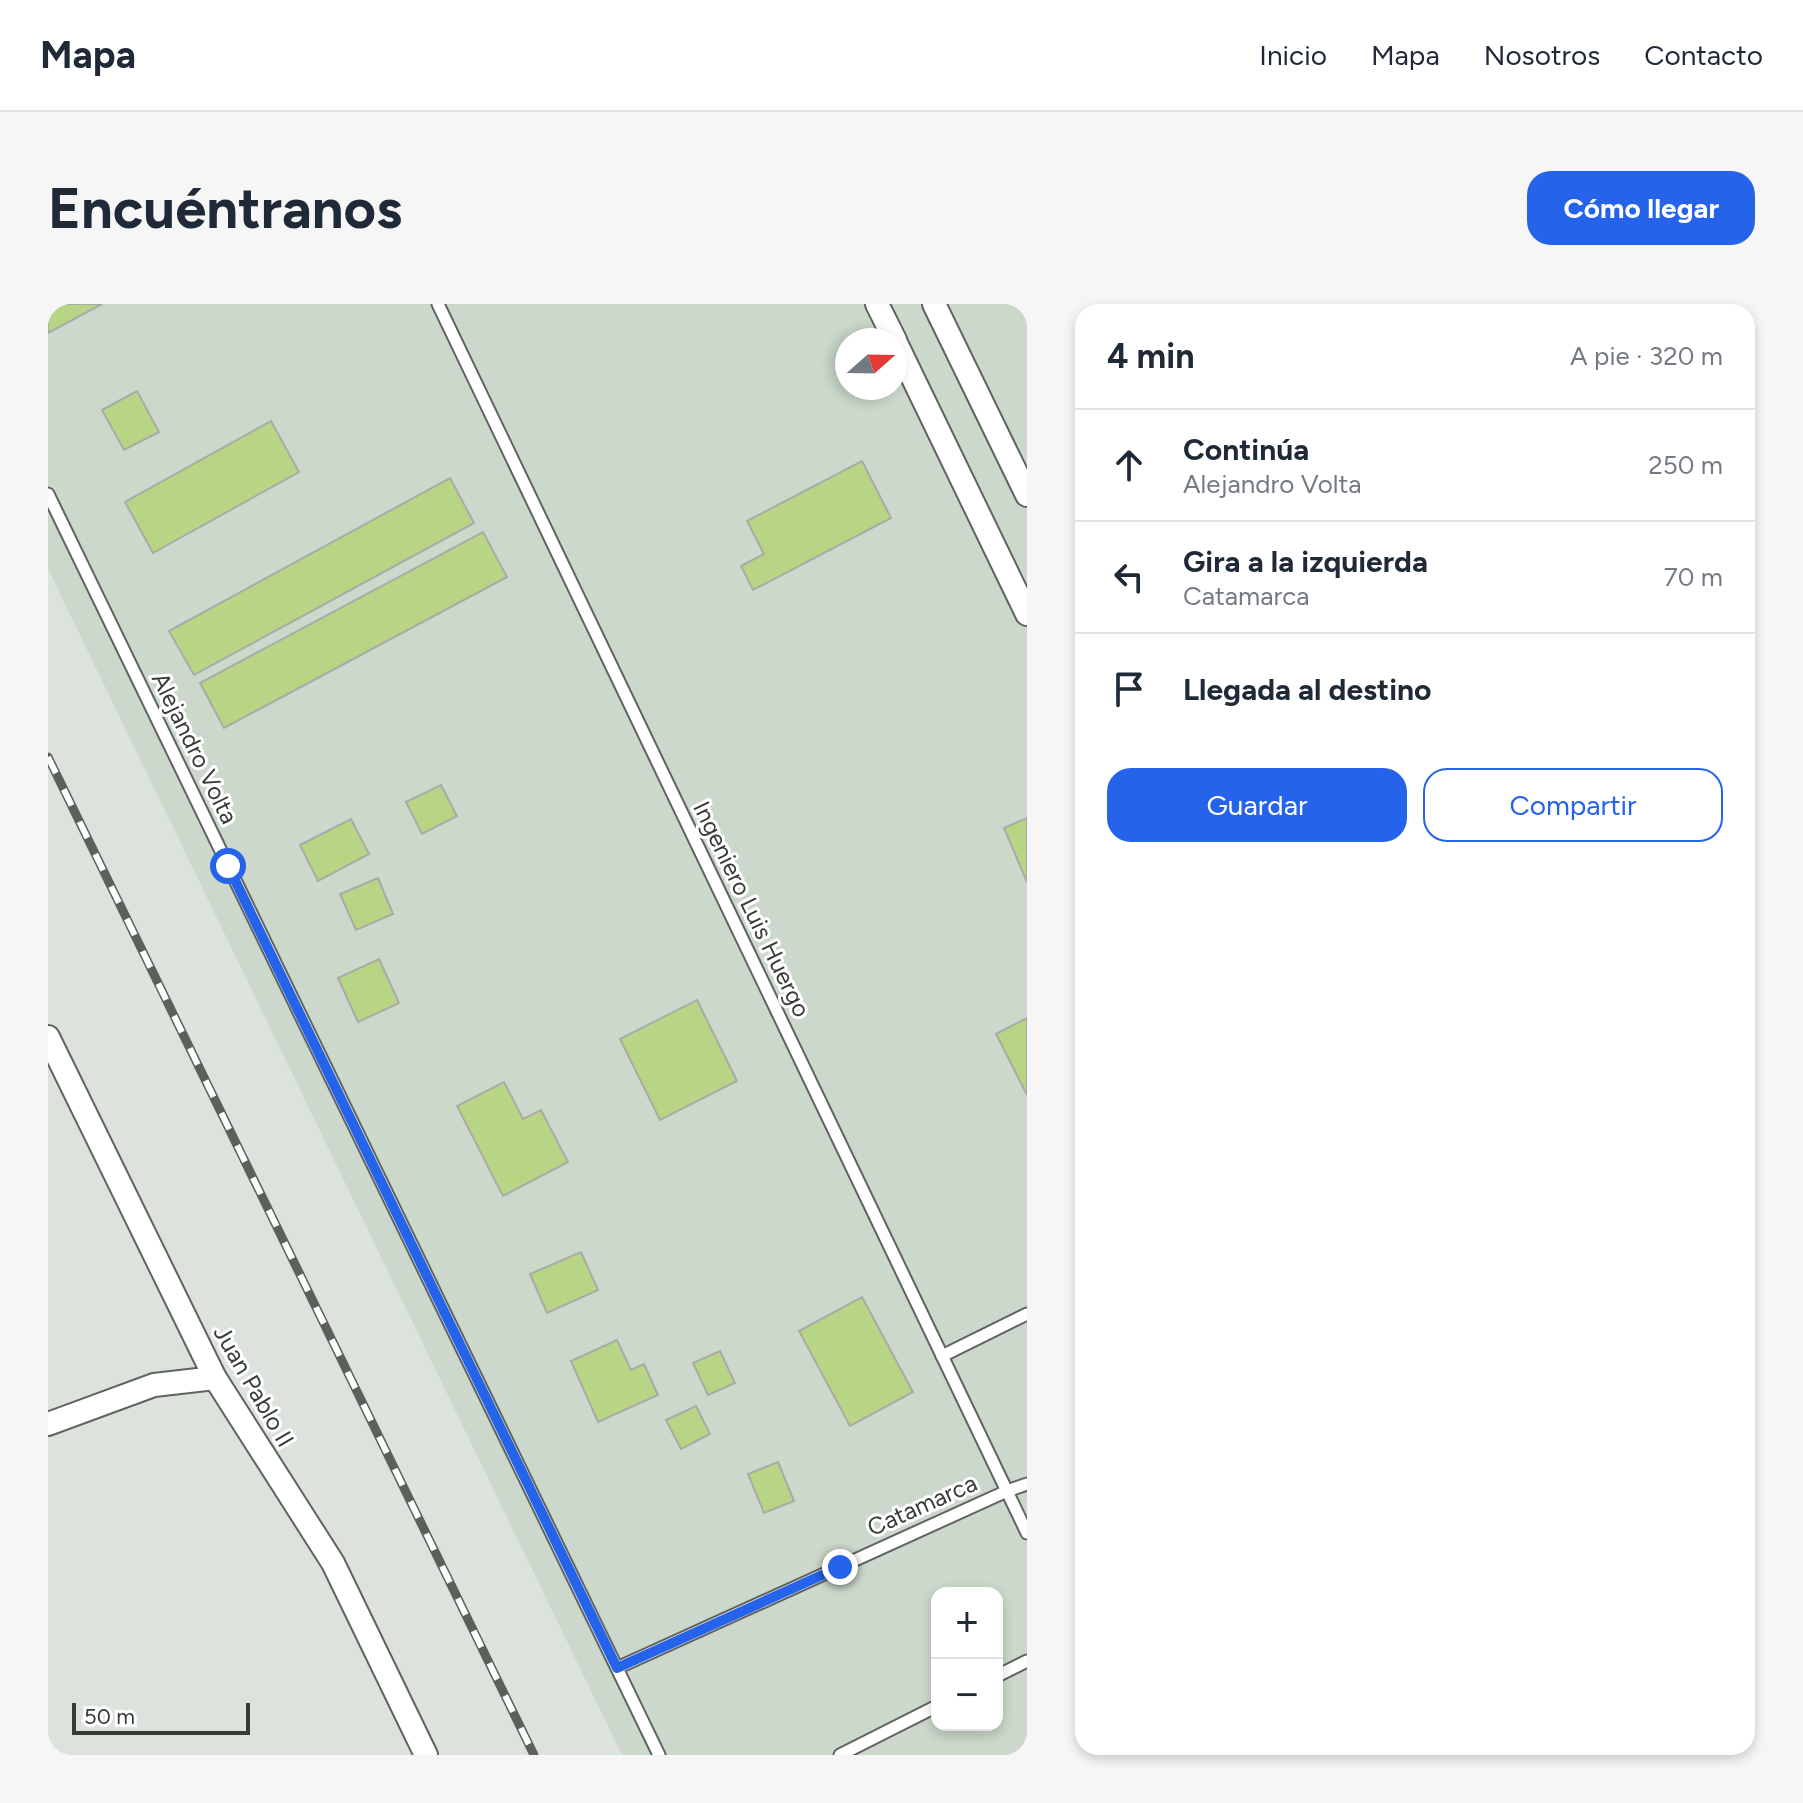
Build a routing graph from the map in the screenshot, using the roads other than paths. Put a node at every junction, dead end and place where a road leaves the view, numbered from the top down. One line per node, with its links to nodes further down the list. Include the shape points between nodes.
1 (438, 304): 11 (lane, Ingeniero Luis Huergo)
2 (877, 304): 4 (street)
3 (934, 304): 7 (street)
4 (889, 328)
5 (907, 365): 8 (street)
6 (48, 494): 18 (lane, Alejandro Volta)
7 (1027, 495)
8 (1027, 614)
9 (48, 1037): 12 (street, Juan Pablo II)
10 (1027, 1314): 11 (lane)
11 (942, 1356): 15 (lane, Ingeniero Luis Huergo)
12 (215, 1378): 13 (street, via 154,1385); 21 (street, Juan Pablo II, via 333,1563)
13 (48, 1424)
14 (1027, 1484): 15 (lane, Catamarca)
15 (1007, 1491): 16 (lane, Ingeniero Luis Huergo); 18 (lane, Catamarca)
16 (1027, 1533)
17 (1027, 1661): 19 (lane)
18 (617, 1668): 22 (lane, Alejandro Volta)
19 (1003, 1673)
20 (931, 1709): 23 (lane)
21 (426, 1755)
22 (659, 1755)
23 (840, 1755)

